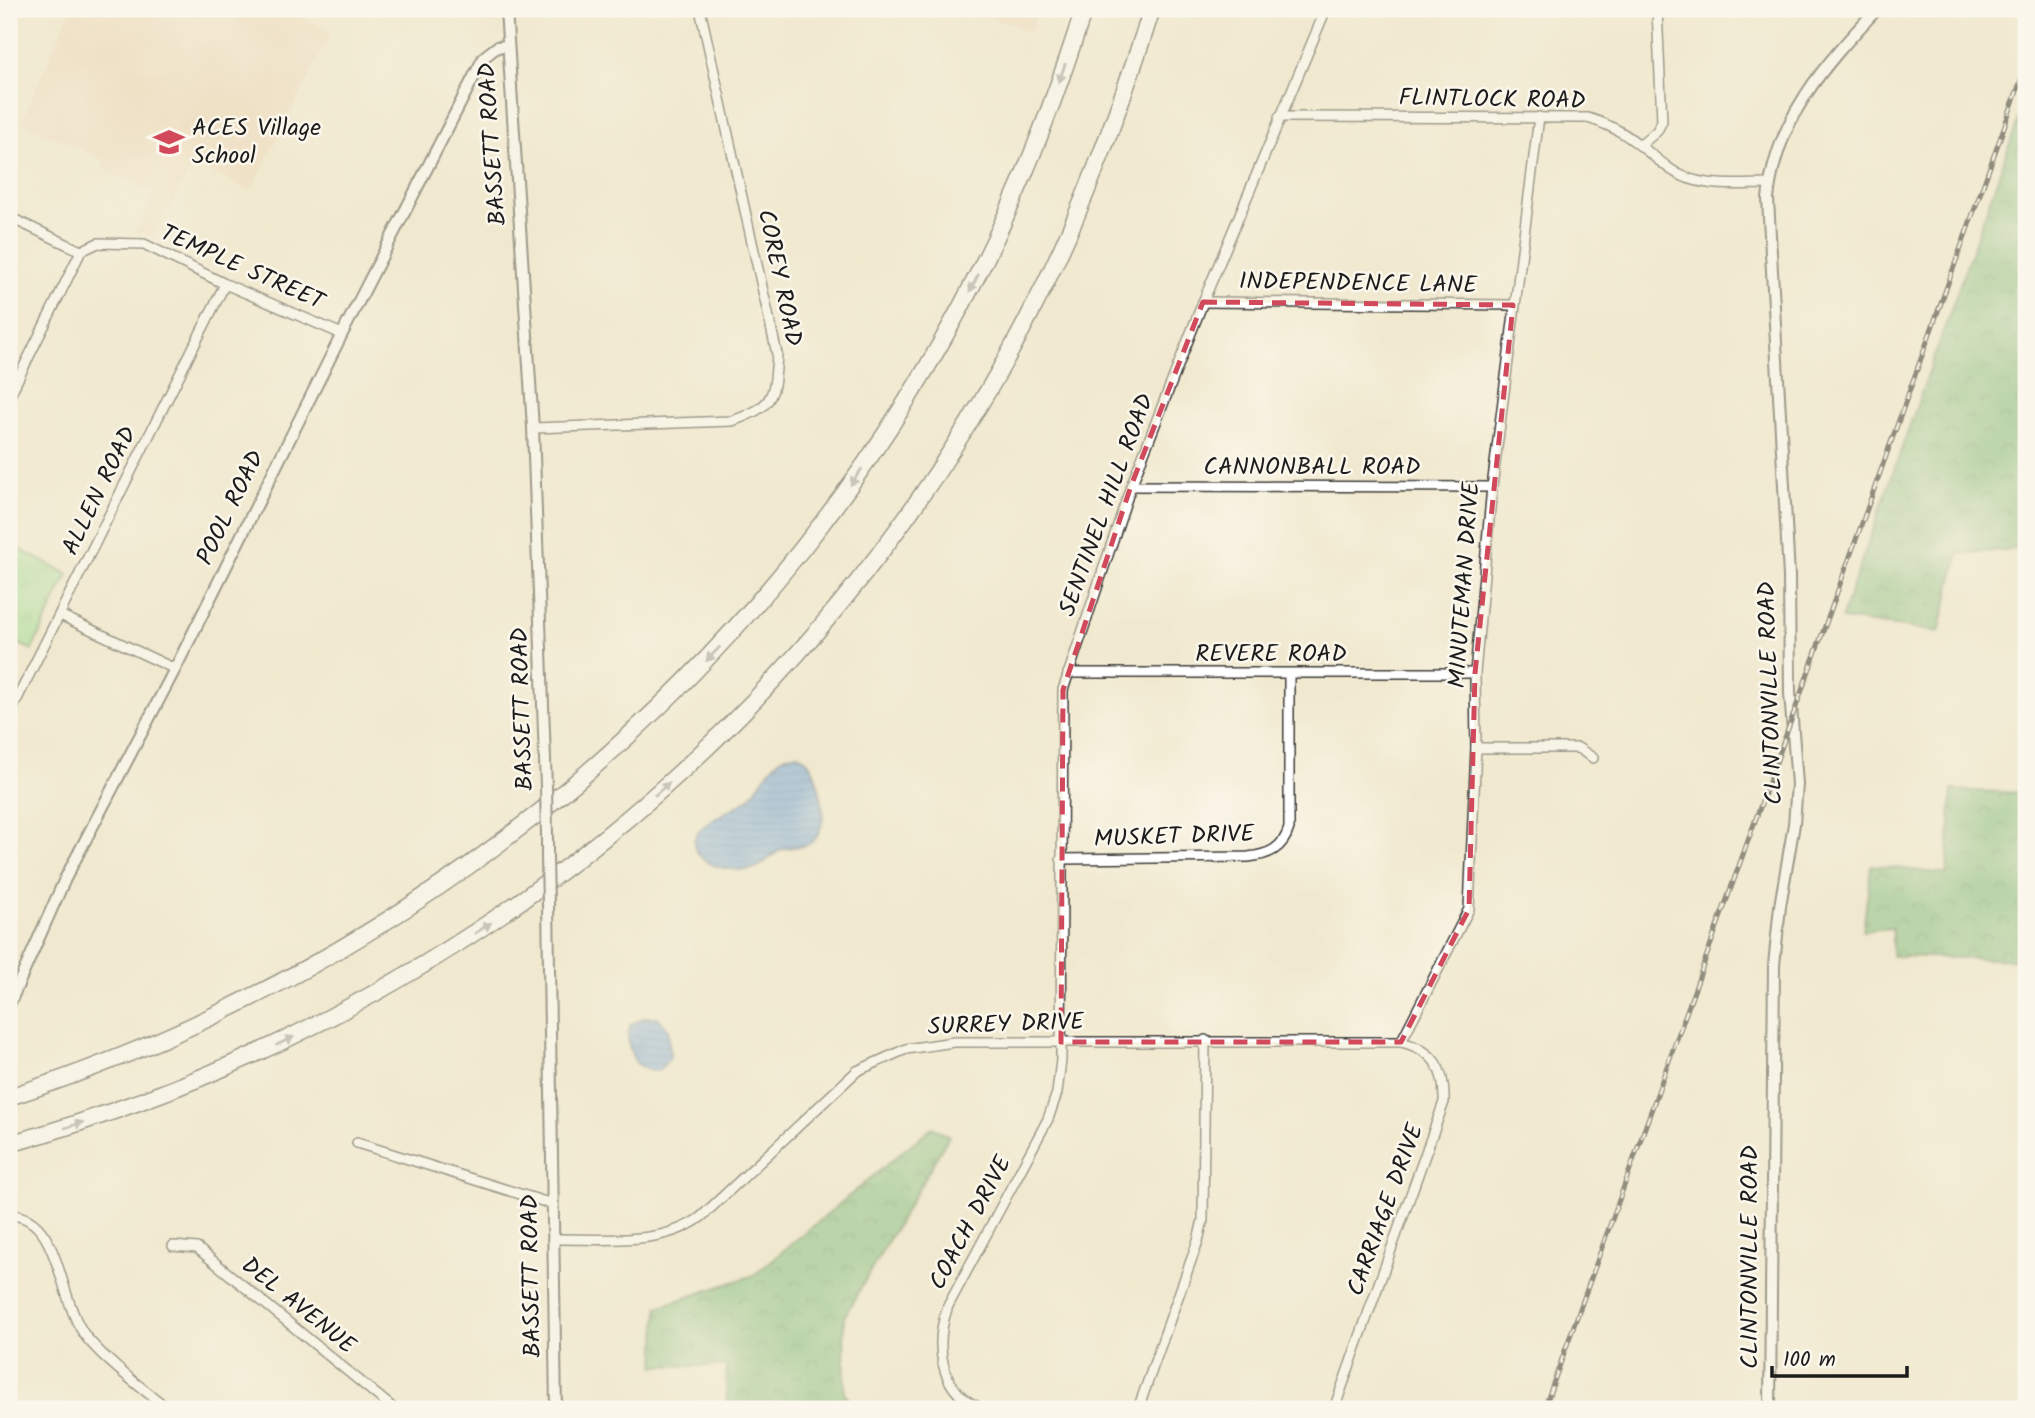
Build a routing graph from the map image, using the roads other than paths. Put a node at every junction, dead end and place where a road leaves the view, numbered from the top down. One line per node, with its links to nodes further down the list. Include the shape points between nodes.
1 (506, 9): 8 (street, BASSETT ROAD)
2 (700, 9): 20 (street, COREY ROAD, via 777,354 774,390 759,412 732,422)
3 (1084, 9): 36 (highway, one-way to 36, via 1014,198 925,371 807,543 676,693 520,830 362,938 194,1026)
4 (1152, 9): 38 (highway, one-way to 4, via 201,1079 292,1038 400,980 567,869 721,735 856,583 926,489 987,393 1077,215 1111,133)
5 (1326, 9): 9 (street, SENTINEL HILL ROAD)
6 (1657, 9): 11 (street, via 1662,121)
7 (1877, 9): 12 (street, CLINTONVILLE ROAD, via 1799,103 1782,137)
8 (507, 46): 18 (street, POOL ROAD, via 484,57); 20 (street, BASSETT ROAD)
9 (1279, 117): 10 (street, FLINTLOCK ROAD); 16 (street, SENTINEL HILL ROAD)
10 (1539, 117): 11 (street, FLINTLOCK ROAD, via 1588,118 1611,124); 17 (street, MINUTEMAN DRIVE)
11 (1642, 144): 12 (street, FLINTLOCK ROAD, via 1671,170 1696,180)
12 (1769, 184): 49 (street, CLINTONVILLE ROAD, via 1768,238 1797,784 1774,965)
13 (9, 217): 14 (street)
14 (81, 251): 15 (street, TEMPLE STREET, via 98,243 144,244); 19 (street)
15 (225, 284): 18 (street, TEMPLE STREET); 23 (street, ALLEN ROAD)
16 (1203, 302): 17 (street, INDEPENDENCE LANE); 21 (street, SENTINEL HILL ROAD)
17 (1513, 305): 22 (street, MINUTEMAN DRIVE)
18 (342, 334): 24 (street, POOL ROAD)
19 (9, 397)
20 (533, 428): 39 (street, BASSETT ROAD, bridge, via 546,788)
21 (1131, 486): 22 (street, CANNONBALL ROAD); 25 (street, SENTINEL HILL ROAD)
22 (1492, 487): 26 (street, MINUTEMAN DRIVE)
23 (60, 615): 24 (street); 28 (street, ALLEN ROAD)
24 (175, 669): 32 (street, POOL ROAD, via 65,879)
25 (1068, 673): 27 (street, REVERE ROAD); 31 (street, SENTINEL HILL ROAD, via 1061,709)
26 (1475, 673): 27 (street, REVERE ROAD); 29 (street, MINUTEMAN DRIVE)
27 (1289, 674): 31 (street, MUSKET DRIVE, via 1289,828 1280,846 1248,857)
28 (9, 715)
29 (1476, 748): 30 (street, via 1578,748); 35 (street, MINUTEMAN DRIVE, via 1469,909)
30 (1593, 758)
31 (1061, 859): 34 (street, SENTINEL HILL ROAD)
32 (9, 1004)
33 (1205, 1040): 34 (street, SURREY DRIVE); 35 (street, SURREY DRIVE); 47 (street, via 1203,1220)
34 (1061, 1042): 41 (street, SURREY DRIVE, via 933,1043 892,1053 845,1080 684,1228 651,1237); 46 (street, COACH DRIVE, via 1057,1093 1048,1119 942,1324 940,1352 948,1378 958,1394)
35 (1401, 1042): 48 (street, CARRIAGE DRIVE, via 1434,1059 1443,1079 1444,1102)
36 (9, 1097)
37 (357, 1143): 39 (street)
38 (9, 1144)
39 (552, 1204): 41 (street, BASSETT ROAD)
40 (9, 1215): 43 (street, via 31,1219 43,1230 72,1313 86,1336)
41 (553, 1239): 45 (street, BASSETT ROAD)
42 (173, 1246): 44 (street, DEL AVENUE, via 197,1248)
43 (168, 1409)
44 (394, 1409)
45 (556, 1409)
46 (983, 1409)
47 (1138, 1409)
48 (1334, 1409)
49 (1770, 1409)

